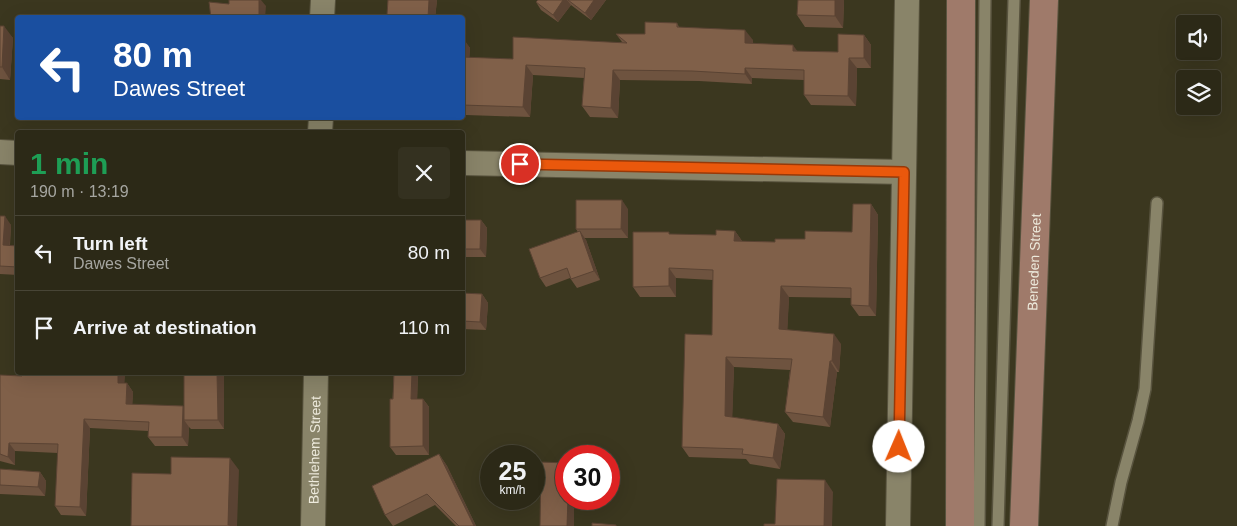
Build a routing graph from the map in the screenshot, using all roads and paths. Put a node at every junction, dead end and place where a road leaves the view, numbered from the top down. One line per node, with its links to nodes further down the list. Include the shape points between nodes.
1 (323, 0): 7 (street)
2 (907, 0): 11 (street)
3 (961, 0): 16 (main road)
4 (985, 0): 17 (lane)
5 (1014, 0): 18 (lane)
6 (1044, 0): 19 (main road, Beneden Street)
7 (322, 15)
8 (0, 152): 9 (street)
9 (15, 153)
10 (465, 163): 11 (street)
11 (904, 172): 15 (street)
12 (1157, 203): 20 (lane, via 1145,389 1120,482)
13 (316, 375): 14 (street, Bethlehem Street)
14 (313, 526)
15 (898, 526)
16 (960, 526)
17 (979, 526)
18 (998, 526)
19 (1024, 526)
20 (1112, 526)

